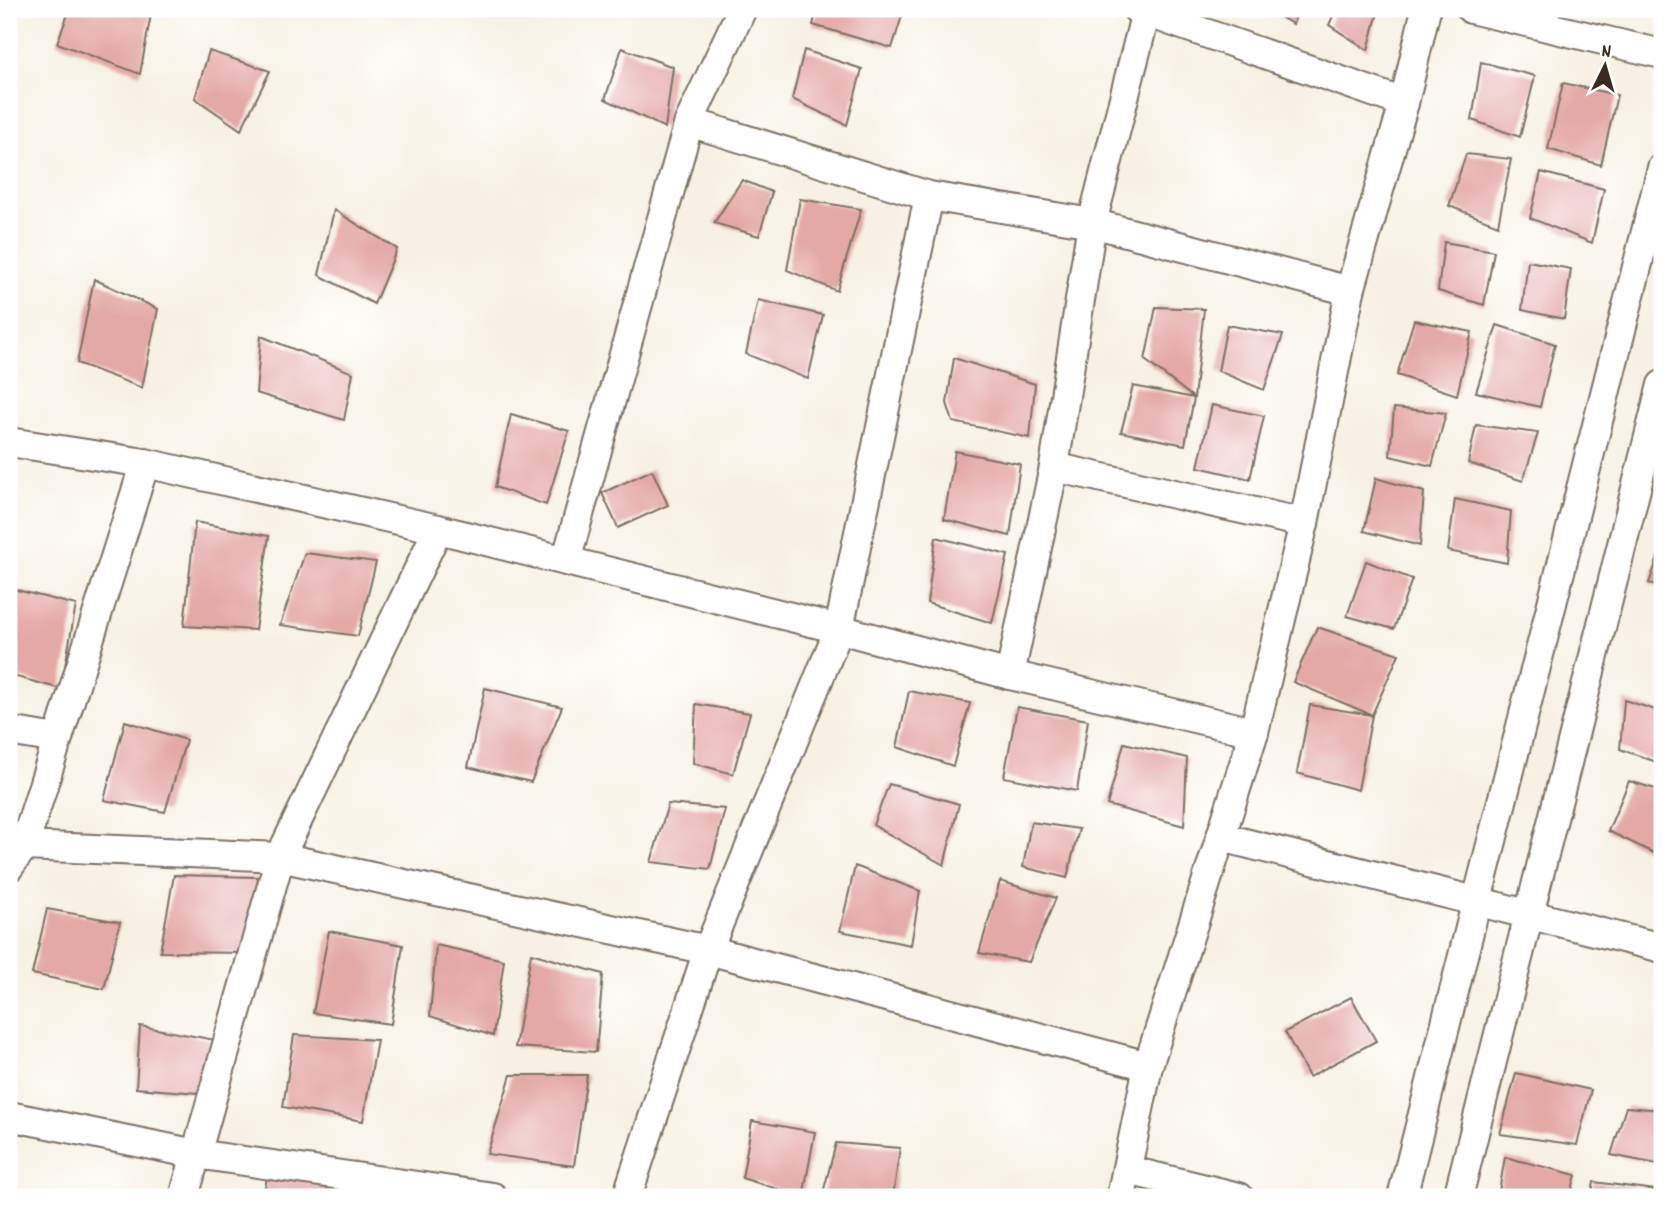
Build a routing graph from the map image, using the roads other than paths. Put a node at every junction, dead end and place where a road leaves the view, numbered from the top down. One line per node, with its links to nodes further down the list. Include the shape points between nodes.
1 (742, 9): 7 (street)
2 (1426, 9): 6 (street)
3 (1471, 9): 5 (street)
4 (1142, 10): 6 (street); 10 (street)
5 (1662, 54)
6 (1404, 103): 11 (street)
7 (689, 121): 9 (street); 18 (street)
8 (1662, 168): 27 (street)
9 (929, 196): 10 (street); 19 (street)
10 (1092, 223): 11 (street); 15 (street)
11 (1350, 291): 16 (street)
12 (1662, 384): 28 (street)
13 (9, 442): 14 (street)
14 (145, 463): 17 (street); 23 (street)
15 (1054, 467): 16 (street); 20 (street)
16 (1304, 523): 22 (street)
17 (439, 529): 18 (street); 26 (street)
18 (566, 561): 19 (street)
19 (839, 629): 20 (street); 30 (street)
20 (1010, 675): 22 (street)
21 (9, 731): 23 (street)
22 (1254, 732): 24 (street)
23 (56, 738): 25 (street)
24 (1221, 837): 27 (street); 31 (street)
25 (16, 857): 26 (street)
26 (280, 857): 30 (street); 33 (street)
27 (1477, 901): 28 (street); 40 (street)
28 (1529, 915): 29 (street); 41 (street)
29 (1662, 948)
30 (708, 950): 31 (street); 37 (street)
31 (1148, 1066): 34 (street)
32 (9, 1116): 33 (street)
33 (196, 1154): 35 (street); 36 (street)
34 (1127, 1170): 38 (street); 39 (street)
35 (184, 1197)
36 (493, 1197)
37 (626, 1197)
38 (1121, 1197)
39 (1239, 1197)
40 (1402, 1197)
41 (1458, 1197)

